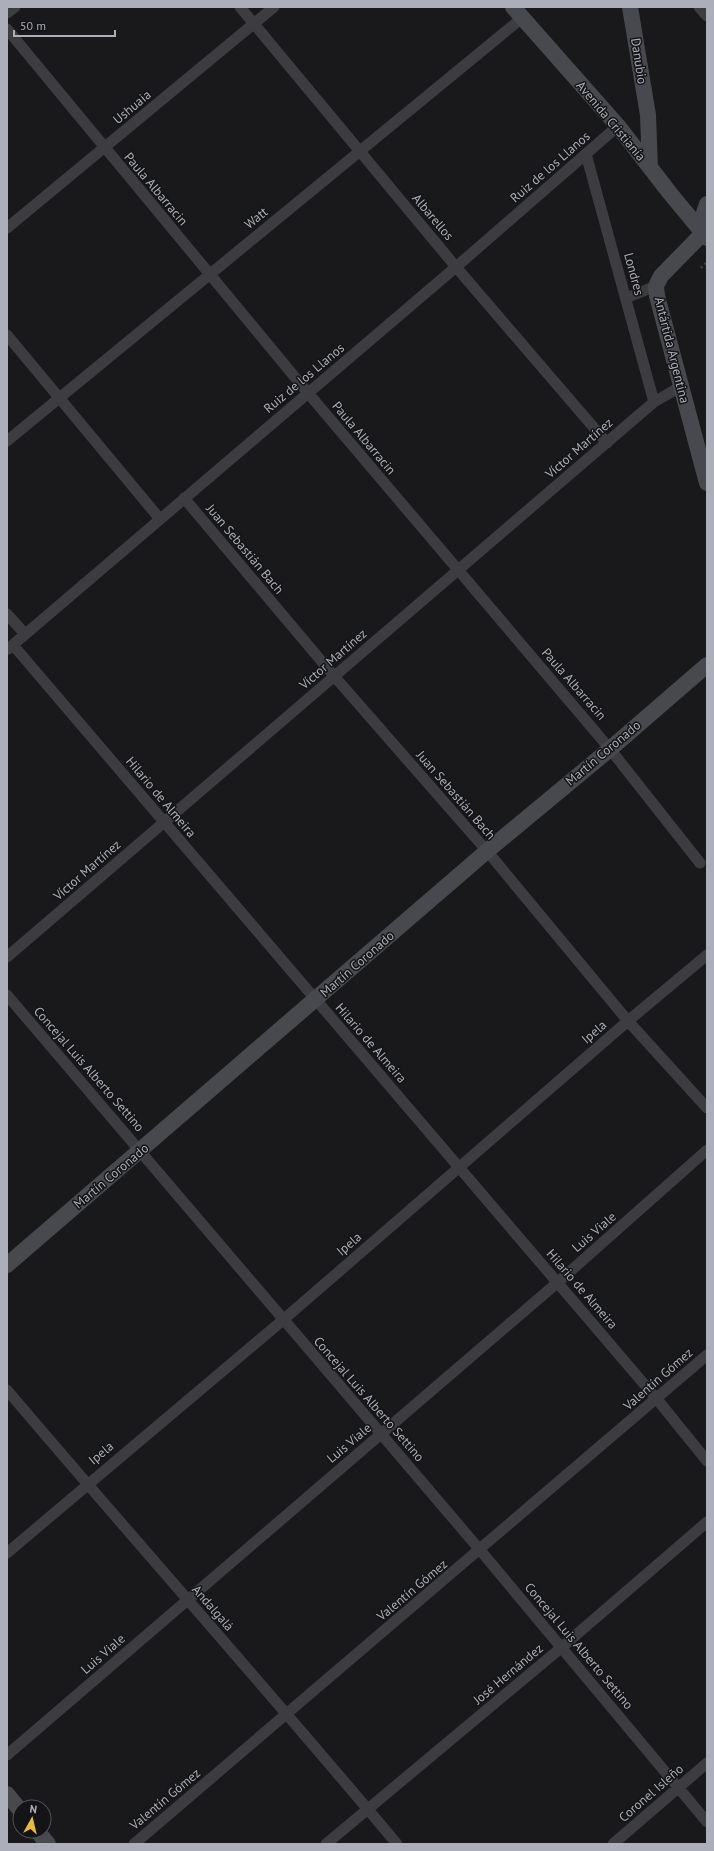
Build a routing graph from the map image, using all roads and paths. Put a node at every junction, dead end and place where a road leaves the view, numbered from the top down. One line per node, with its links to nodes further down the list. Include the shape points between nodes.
1 (15, 7): 6 (street)
2 (240, 7): 9 (street, Albarellos)
3 (274, 7): 9 (street, Ushuaia)
4 (630, 7): 11 (street, Danubio)
5 (699, 7): 8 (street)
6 (7, 13)
7 (518, 13): 12 (street, Avenida Cristianía); 14 (street, Watt)
8 (707, 16)
9 (254, 24): 13 (street, Ushuaia); 14 (street, Albarellos)
10 (7, 29): 13 (street, Paula Albarracin)
11 (648, 115): 12 (street, via 640,126); 16 (street, Danubio)
12 (621, 130): 15 (street, Ruiz de los Llanos); 16 (street, Avenida Cristianía)
13 (104, 148): 18 (street, Ushuaia); 23 (street, Paula Albarracin)
14 (360, 151): 21 (street, Albarellos); 23 (street, Watt)
15 (586, 154): 21 (street, Ruiz de los Llanos); 25 (street, Londres)
16 (650, 168): 19 (street, Avenida Cristianía)
17 (707, 204): 19 (street, via 702,216)
18 (7, 228)
19 (706, 233): 24 (street, Antártida Argentina, via 661,276)
20 (707, 262): 22 (path)
21 (456, 267): 28 (street, Ruiz de los Llanos); 32 (street, Albarellos)
22 (701, 268)
23 (210, 274): 28 (street, Paula Albarracin); 29 (street, Watt)
24 (656, 286): 25 (street); 27 (street, Antártida Argentina)
25 (626, 298): 30 (street, Londres)
26 (7, 335): 29 (street)
27 (680, 386): 30 (street, Víctor Martínez); 33 (street, Antártida Argentina)
28 (308, 393): 34 (street, Ruiz de los Llanos); 36 (street, Paula Albarracin)
29 (59, 398): 31 (street, Watt); 35 (street)
30 (654, 402): 32 (street, Víctor Martínez)
31 (7, 441)
32 (607, 443): 36 (street, Víctor Martínez)
33 (707, 483)
34 (184, 498): 35 (street, Ruiz de los Llanos); 41 (street, Juan Sebastián Bach)
35 (160, 519): 38 (street, Ruiz de los Llanos)
36 (457, 570): 41 (street, Víctor Martínez); 42 (street, Paula Albarracin)
37 (7, 614): 38 (street)
38 (25, 634): 39 (street, Ruiz de los Llanos)
39 (10, 647): 43 (street, Hilario de Almeira)
40 (707, 664): 42 (street, Martín Coronado)
41 (334, 676): 43 (street, Víctor Martínez); 44 (street, Juan Sebastián Bach)
42 (610, 749): 44 (street, Martín Coronado); 45 (street, Paula Albarracin)
43 (164, 822): 47 (street, Víctor Martínez); 49 (street, Hilario de Almeira)
44 (487, 851): 49 (street, Martín Coronado); 50 (street, Juan Sebastián Bach)
45 (700, 863)
46 (707, 955): 50 (street, Ipela)
47 (7, 957)
48 (7, 995): 53 (street, Concejal Luis Alberto Settino)
49 (315, 1000): 53 (street, Martín Coronado); 54 (street, Hilario de Almeira)
50 (628, 1021): 51 (street, Juan Sebastián Bach); 54 (street, Ipela)
51 (707, 1108)
52 (707, 1150): 56 (street, Luis Viale)
53 (140, 1151): 55 (street, Martín Coronado); 57 (street, Concejal Luis Alberto Settino)
54 (459, 1168): 56 (street, Hilario de Almeira); 57 (street, Ipela)
55 (7, 1265)
56 (557, 1283): 60 (street, Hilario de Almeira); 61 (street, Luis Viale)
57 (282, 1320): 61 (street, Concejal Luis Alberto Settino); 63 (street, Ipela)
58 (707, 1355): 60 (street, Valentín Gómez)
59 (7, 1390): 63 (street, Andalgalá)
60 (656, 1398): 62 (street, Hilario de Almeira); 65 (street, Valentín Gómez)
61 (381, 1434): 65 (street, Concejal Luis Alberto Settino); 67 (street, Luis Viale)
62 (707, 1460)
63 (87, 1484): 66 (street, Ipela); 67 (street, Andalgalá)
64 (707, 1522): 68 (street, José Hernández)
65 (480, 1550): 68 (street, Concejal Luis Alberto Settino); 69 (street, Valentín Gómez)
66 (7, 1553)
67 (187, 1600): 69 (street, Andalgalá); 70 (street, Luis Viale)
68 (562, 1647): 72 (street, Concejal Luis Alberto Settino); 73 (street, José Hernández)
69 (288, 1714): 73 (street, Andalgalá); 75 (street, Valentín Gómez)
70 (7, 1755)
71 (707, 1763): 72 (street, Coronel Isleño)
72 (678, 1788): 74 (street, Concejal Luis Alberto Settino); 78 (street, Coronel Isleño)
73 (368, 1809): 76 (street, José Hernández); 77 (street, Andalgalá)
74 (707, 1822)
75 (134, 1844)
76 (326, 1844)
77 (397, 1844)
78 (614, 1844)

